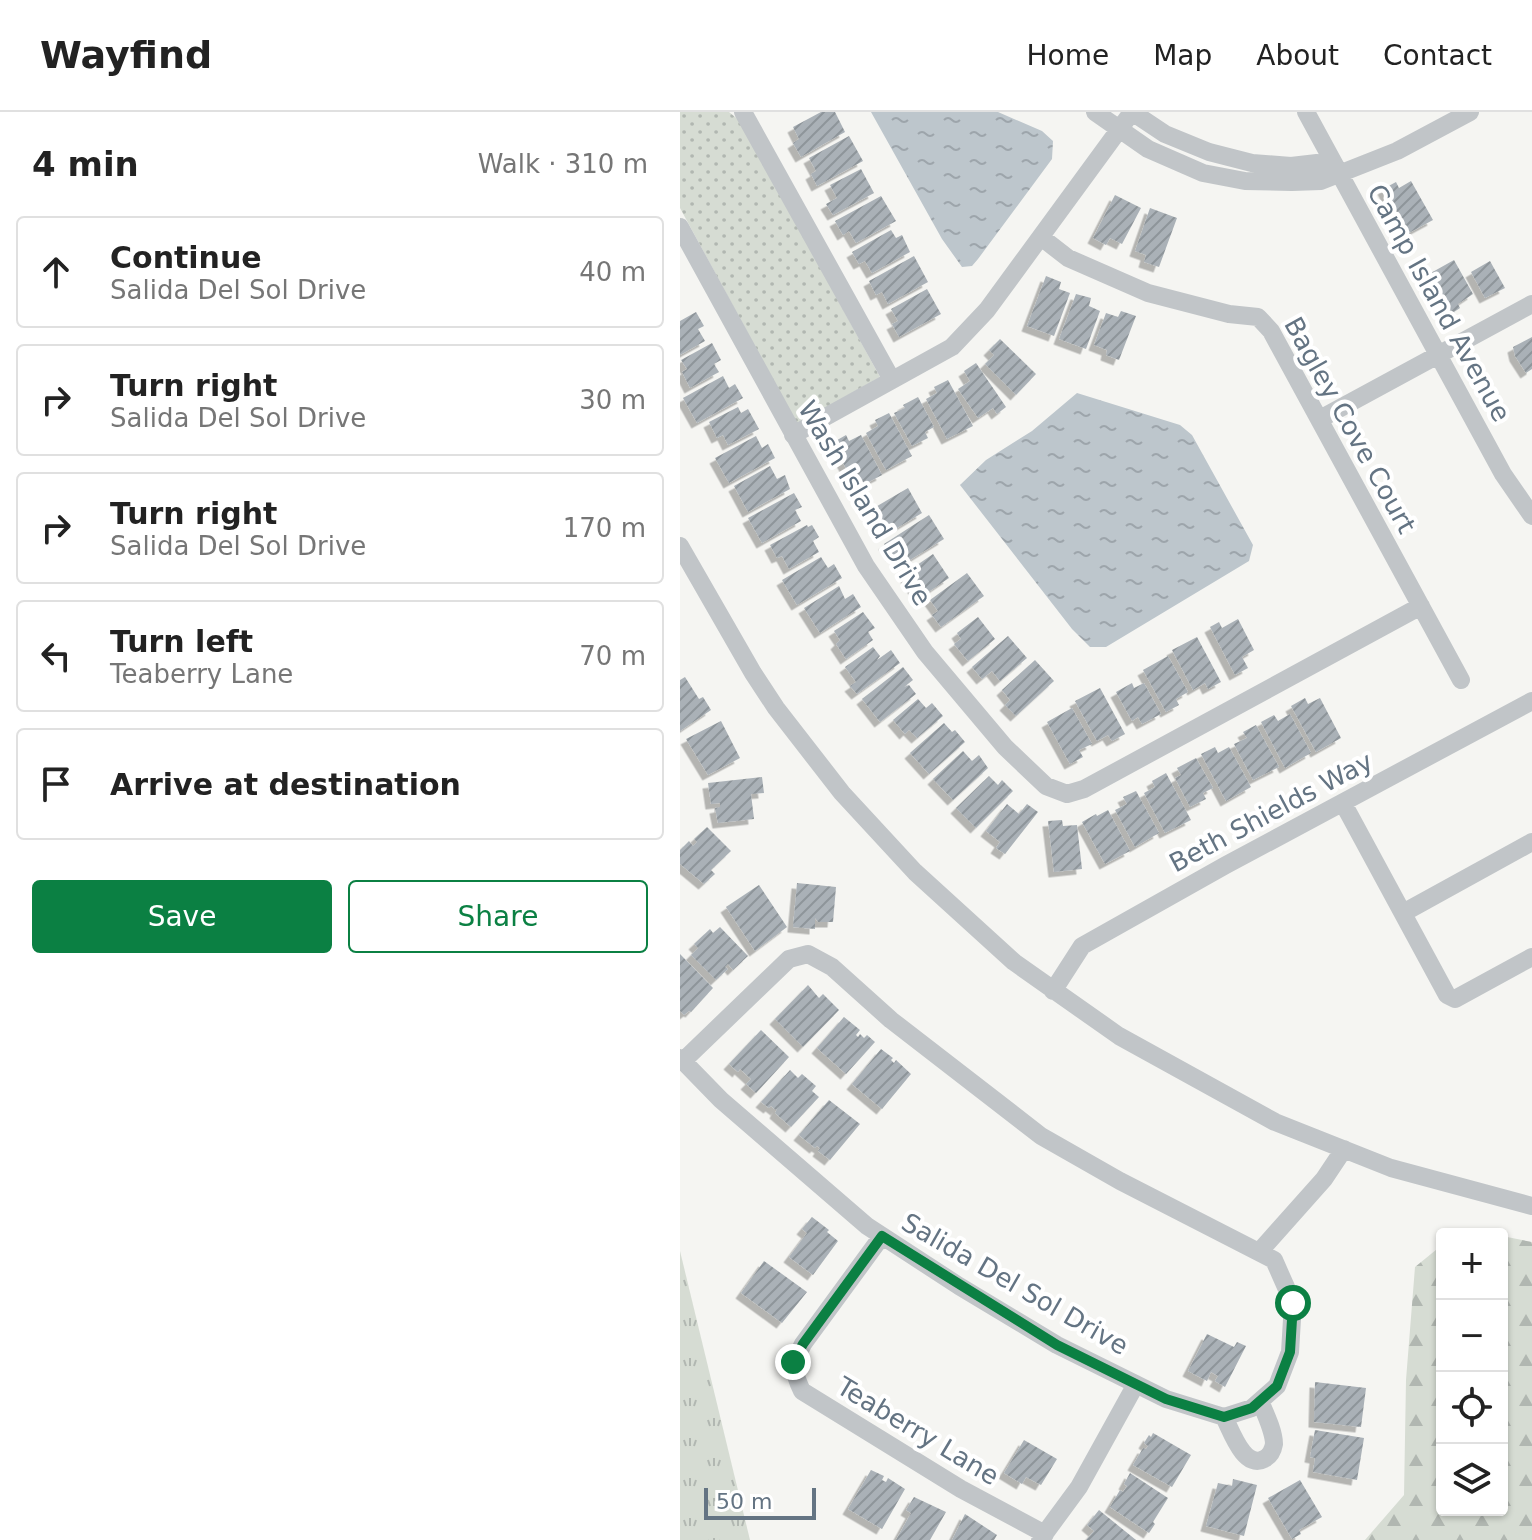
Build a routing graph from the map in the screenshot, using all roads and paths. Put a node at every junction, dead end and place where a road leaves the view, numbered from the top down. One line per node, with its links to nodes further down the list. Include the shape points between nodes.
1 (743, 112): 12 (street)
2 (1095, 112): 6 (street)
3 (1132, 112): 6 (street); 7 (street, via 1165,134 1209,152 1252,163 1317,163)
4 (1306, 112): 7 (street, Camp Island Avenue)
5 (1470, 112): 7 (street, via 1397,151)
6 (1119, 130): 7 (street, via 1203,173 1292,182); 9 (street)
7 (1339, 174): 11 (street, Camp Island Avenue)
8 (680, 227): 14 (street, Wash Island Drive)
9 (1041, 237): 12 (street, via 966,336); 13 (street, Bagley Cove Court, via 1068,258 1148,293 1258,317)
10 (1532, 304): 11 (street)
11 (1437, 355): 13 (street); 15 (street, Camp Island Avenue)
12 (892, 380): 14 (street)
13 (1320, 419): 17 (street, Bagley Cove Court)
14 (793, 435): 17 (street, Wash Island Drive, via 866,566 925,652 1005,747 1046,786 1067,794)
15 (1532, 516)
16 (680, 546): 24 (street, via 760,685 842,793 926,882)
17 (1421, 606): 18 (street, Bagley Cove Court)
18 (1461, 680)
19 (1532, 701): 20 (street, Beth Shields Way)
20 (1343, 803): 22 (street); 24 (street, Beth Shields Way, via 1082,946)
21 (1532, 842): 22 (street)
22 (1403, 913): 23 (street, via 1447,995 1455,999)
23 (1529, 960)
24 (1053, 991): 26 (street, via 1119,1036 1275,1122)
25 (682, 1060): 28 (street, Salida Del Sol Drive, via 721,1100); 29 (street, Salida Del Sol Drive, via 789,959 808,954 832,967 891,1020 1041,1136)
26 (1344, 1149): 27 (street, via 1391,1168); 29 (street)
27 (1532, 1206)
28 (882, 1236): 30 (street, Salida Del Sol Drive, via 1057,1345); 33 (street, Teaberry Lane, via 793,1362 802,1391)
29 (1259, 1252): 31 (street, Salida Del Sol Drive, via 1274,1260 1293,1303 1290,1352 1277,1386)
30 (1136, 1384): 32 (street, Salida Del Sol Drive); 33 (street, via 1079,1487)
31 (1260, 1401): 32 (street, Salida Del Sol Drive); 32 (street, via 1274,1442 1263,1460 1246,1455)
32 (1224, 1417)
33 (1042, 1537)

